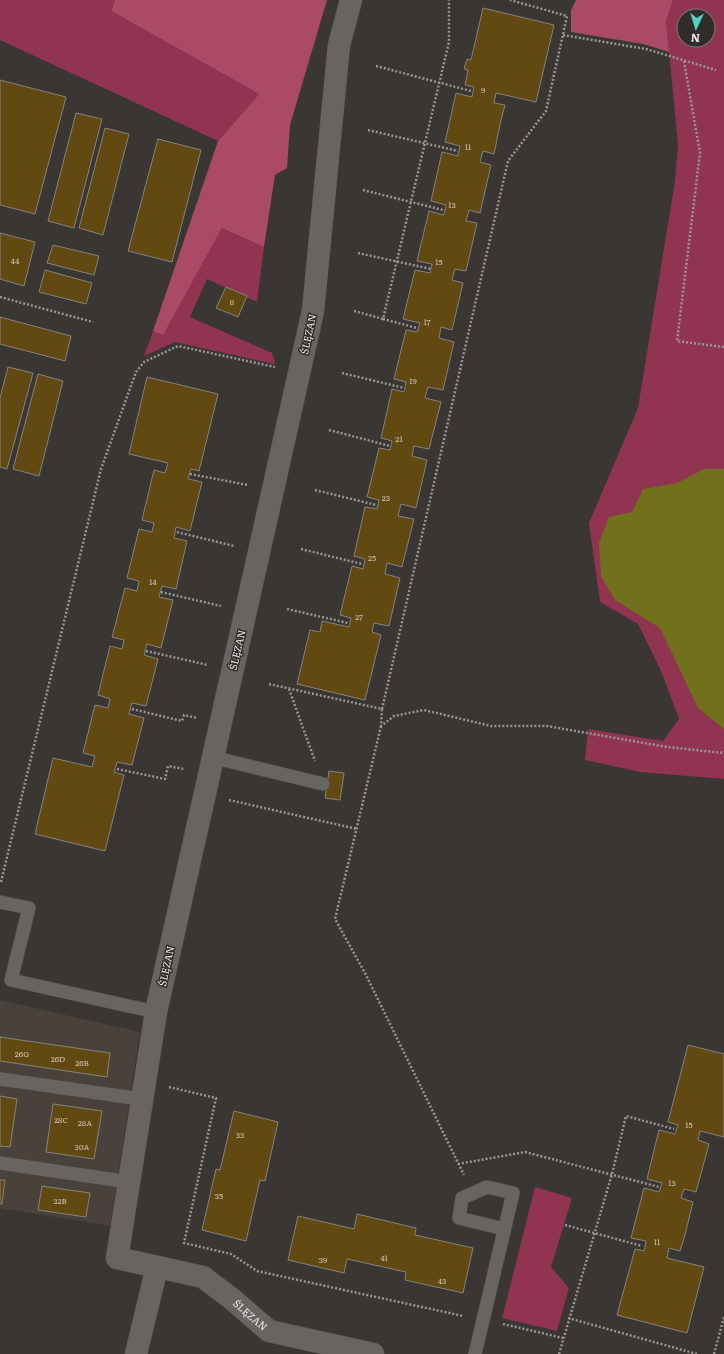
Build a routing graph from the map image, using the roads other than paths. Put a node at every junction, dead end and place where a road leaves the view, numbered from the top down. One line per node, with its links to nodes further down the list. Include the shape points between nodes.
1 (351, 0): 2 (street, ŚLĘZAN, via 339,45 313,311)
2 (212, 757): 3 (lane); 6 (street, ŚLĘZAN)
3 (323, 784)
4 (0, 902): 5 (lane, via 29,908)
5 (6, 979): 6 (lane)
6 (156, 1012): 8 (street, ŚLĘZAN)
7 (0, 1079): 8 (lane)
8 (141, 1099): 10 (street, ŚLĘZAN)
9 (0, 1163): 10 (lane)
10 (129, 1182): 12 (street, ŚLĘZAN, via 117,1258)
11 (504, 1229): 11 (lane, via 513,1192 487,1187 462,1198 459,1218); 15 (lane)
12 (157, 1267): 13 (street); 14 (street, ŚLĘZAN, via 203,1277 269,1331)
13 (136, 1354)
14 (373, 1354)
15 (476, 1354)

